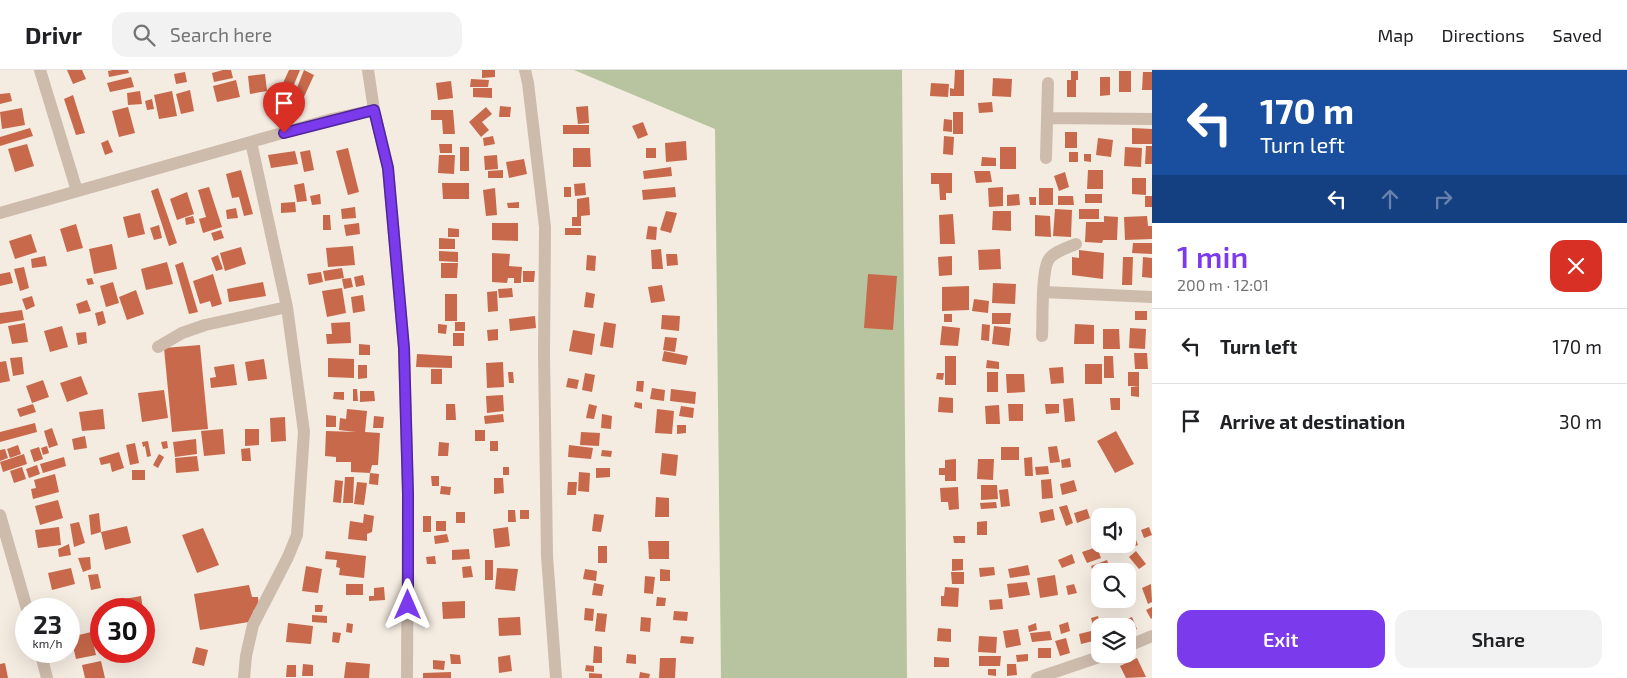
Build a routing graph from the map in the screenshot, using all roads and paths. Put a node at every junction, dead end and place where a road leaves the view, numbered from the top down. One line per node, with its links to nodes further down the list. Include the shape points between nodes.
1 (40, 70): 10 (street)
2 (368, 70): 5 (street)
3 (525, 70): 27 (street, via 545,228 546,547)
4 (1048, 83): 6 (street)
5 (374, 110): 8 (street); 26 (street, via 388,168 404,348 408,494)
6 (1047, 118): 7 (street); 9 (street)
7 (1152, 119)
8 (251, 142): 10 (street); 15 (street)
9 (1046, 158)
10 (77, 191): 11 (street)
11 (0, 214)
12 (1076, 244): 13 (street, via 1050,257)
13 (1044, 292): 14 (street); 16 (street)
14 (1152, 297)
15 (287, 306): 17 (street, via 205,325 182,333); 25 (street, via 304,432 297,536 253,626)
16 (1042, 336)
17 (158, 347)
18 (0, 515): 19 (street)
19 (24, 598)
20 (1152, 636): 21 (street)
21 (1136, 643)
22 (1091, 660): 28 (street)
23 (43, 663): 24 (street)
24 (47, 678)
25 (244, 678)
26 (407, 678)
27 (556, 678)
28 (1037, 678)

